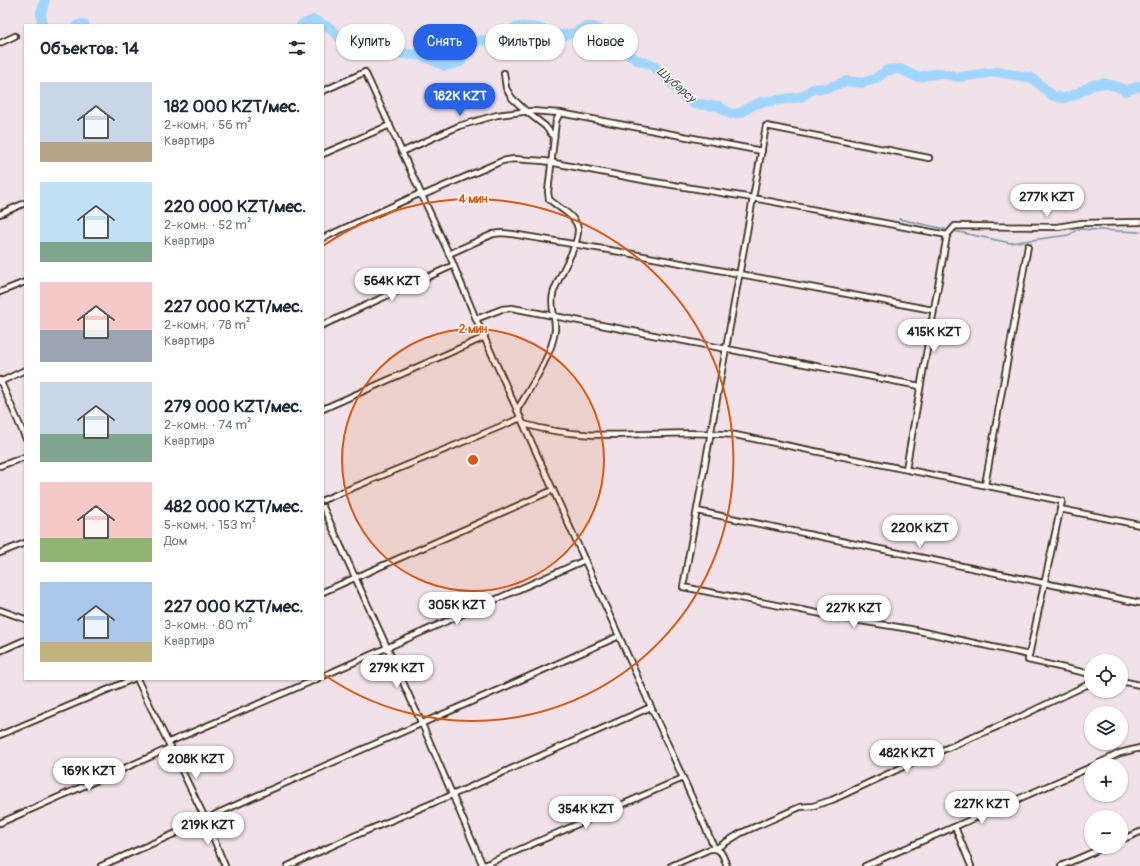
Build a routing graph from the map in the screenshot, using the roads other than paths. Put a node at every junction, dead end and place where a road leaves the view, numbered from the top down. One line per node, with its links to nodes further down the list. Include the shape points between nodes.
1 (15, 36): 2 (street)
2 (0, 43)
3 (504, 73): 5 (street, via 506,88)
4 (324, 91): 7 (street, via 365,72)
5 (526, 112): 6 (street); 8 (street, via 545,126); 10 (street, via 497,115 459,126)
6 (560, 113): 8 (street); 9 (street)
7 (390, 125): 10 (street); 11 (street)
8 (554, 137): 13 (street)
9 (762, 151): 12 (street, via 766,126); 15 (street)
10 (402, 152): 14 (street)
11 (324, 154)
12 (929, 158)
13 (551, 163): 14 (street, via 514,159 502,161); 15 (street); 21 (street, via 549,199 574,220 578,229)
14 (421, 195): 20 (street); 23 (street)
15 (753, 198): 19 (street); 25 (street)
16 (24, 203): 17 (street)
17 (0, 214)
18 (1140, 222): 19 (street, via 1082,223 1057,227 955,226)
19 (947, 235): 28 (street)
20 (324, 238)
21 (574, 244): 23 (street, via 501,233); 25 (street); 29 (street, via 552,295)
22 (1028, 246): 46 (street)
23 (449, 254): 24 (street)
24 (454, 265): 30 (street); 31 (street)
25 (739, 274): 28 (street); 33 (street)
26 (24, 282): 27 (street)
27 (0, 292)
28 (934, 310): 36 (street)
29 (554, 316): 30 (street, via 507,309); 33 (street); 38 (street, via 555,330 544,363)
30 (476, 319): 32 (street)
31 (324, 324)
32 (485, 337): 37 (street); 38 (street)
33 (725, 349): 36 (street); 41 (street)
34 (24, 370): 35 (street)
35 (0, 381): 42 (street)
36 (920, 386): 45 (street)
37 (324, 409)
38 (518, 410): 39 (street)
39 (521, 418): 40 (street); 48 (street)
40 (524, 424): 41 (street, via 543,430 608,436); 47 (street)
41 (711, 433): 45 (street, via 734,435); 51 (street)
42 (24, 435)
43 (24, 457): 44 (street)
44 (0, 466)
45 (906, 469): 46 (street)
46 (985, 485): 50 (street, via 1062,501)
47 (553, 490): 55 (street); 56 (street)
48 (324, 500)
49 (324, 509): 56 (street)
50 (1060, 509): 52 (street); 57 (street)
51 (697, 511): 57 (street); 66 (street, via 682,587 910,629)
52 (1140, 525)
53 (24, 543): 54 (street)
54 (0, 553)
55 (585, 560): 62 (street); 64 (street)
56 (355, 578): 58 (street); 64 (street)
57 (1045, 582): 59 (street); 66 (street)
58 (324, 592)
59 (1140, 603)
60 (0, 610): 61 (street)
61 (24, 619)
62 (619, 636): 75 (street); 76 (street)
63 (24, 640): 65 (street)
64 (388, 648): 68 (street); 76 (street)
65 (0, 651)
66 (1030, 655): 67 (street, via 1028,660)
67 (1084, 672)
68 (324, 676)
69 (131, 680): 77 (street)
70 (138, 680): 78 (street)
71 (315, 680): 78 (street)
72 (1128, 682): 73 (street)
73 (1140, 685)
74 (1084, 686): 89 (street, via 832,800 800,807 741,833)
75 (651, 707): 82 (street); 83 (street)
76 (422, 724): 83 (street); 84 (street)
77 (0, 735)
78 (170, 744): 84 (street); 85 (street, via 152,756)
79 (1140, 748): 80 (street)
80 (1110, 758)
81 (1084, 770): 86 (street)
82 (683, 778): 89 (street); 94 (street)
83 (452, 795): 93 (street); 94 (street)
84 (206, 820): 91 (street); 92 (street)
85 (0, 823)
86 (955, 828): 97 (street); 98 (street)
87 (1140, 832): 88 (street)
88 (1128, 837)
89 (715, 849): 95 (street); 96 (street, via 722,853)
90 (1089, 854): 99 (street)
91 (101, 866)
92 (226, 866)
93 (288, 866)
94 (482, 866)
95 (671, 866)
96 (727, 866)
97 (865, 866)
98 (971, 866)
99 (1061, 866)

